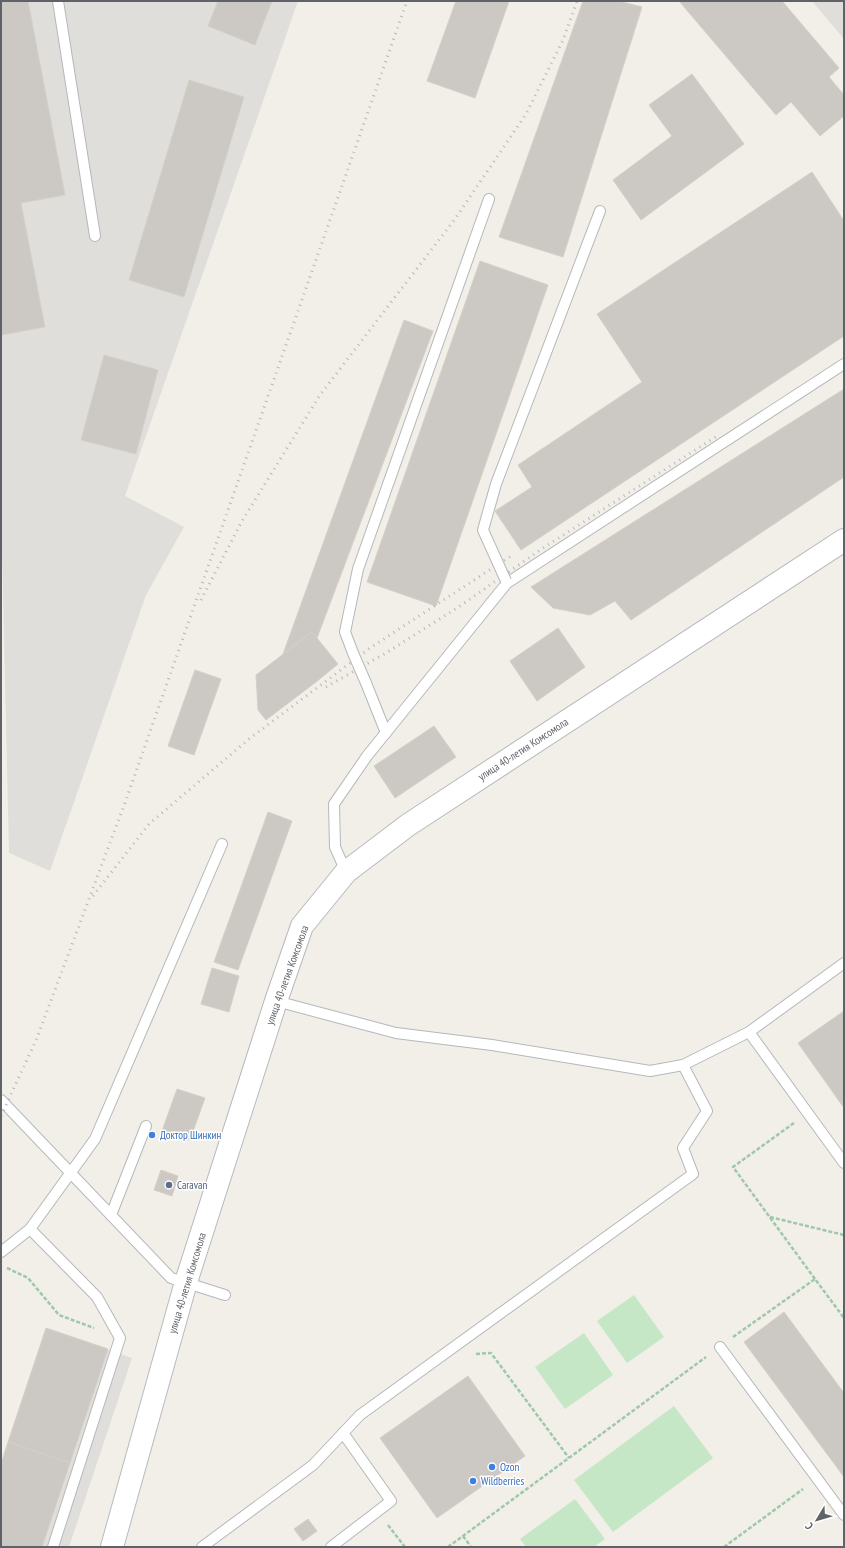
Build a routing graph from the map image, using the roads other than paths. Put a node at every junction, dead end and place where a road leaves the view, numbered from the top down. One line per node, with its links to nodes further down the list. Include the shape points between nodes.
1 (58, 1): 4 (lane)
2 (489, 199): 8 (lane, bridge, via 358,569 345,632)
3 (600, 211): 7 (lane, bridge, via 496,484 483,530)
4 (95, 236)
5 (844, 364): 7 (lane)
6 (844, 540): 10 (main road, улица 40-летия Комсомола, via 408,825)
7 (506, 582): 8 (lane)
8 (386, 733): 10 (lane, via 334,804 335,847)
9 (222, 844): 18 (lane, via 94,1139)
10 (346, 872): 12 (main road, улица 40-летия Комсомола, via 302,926)
11 (844, 963): 13 (lane)
12 (276, 1001): 14 (lane, via 396,1033 492,1045 650,1071); 22 (main road, улица 40-летия Комсомола)
13 (749, 1032): 14 (lane); 17 (lane)
14 (683, 1065): 25 (lane, via 707,1111 684,1148 693,1174 360,1415)
15 (1, 1100): 18 (lane)
16 (146, 1126): 19 (lane)
17 (844, 1163)
18 (70, 1172): 19 (lane); 20 (lane)
19 (111, 1215): 22 (lane, via 171,1278)
20 (30, 1230): 21 (lane); 27 (lane, via 97,1297 120,1338)
21 (1, 1252)
22 (186, 1282): 23 (lane); 28 (main road, улица 40-летия Комсомола)
23 (225, 1295)
24 (720, 1346): 26 (lane)
25 (343, 1433): 29 (lane, via 313,1465); 30 (lane, via 391,1500)
26 (844, 1515)
27 (53, 1547)
28 (112, 1547)
29 (202, 1547)
30 (331, 1547)

